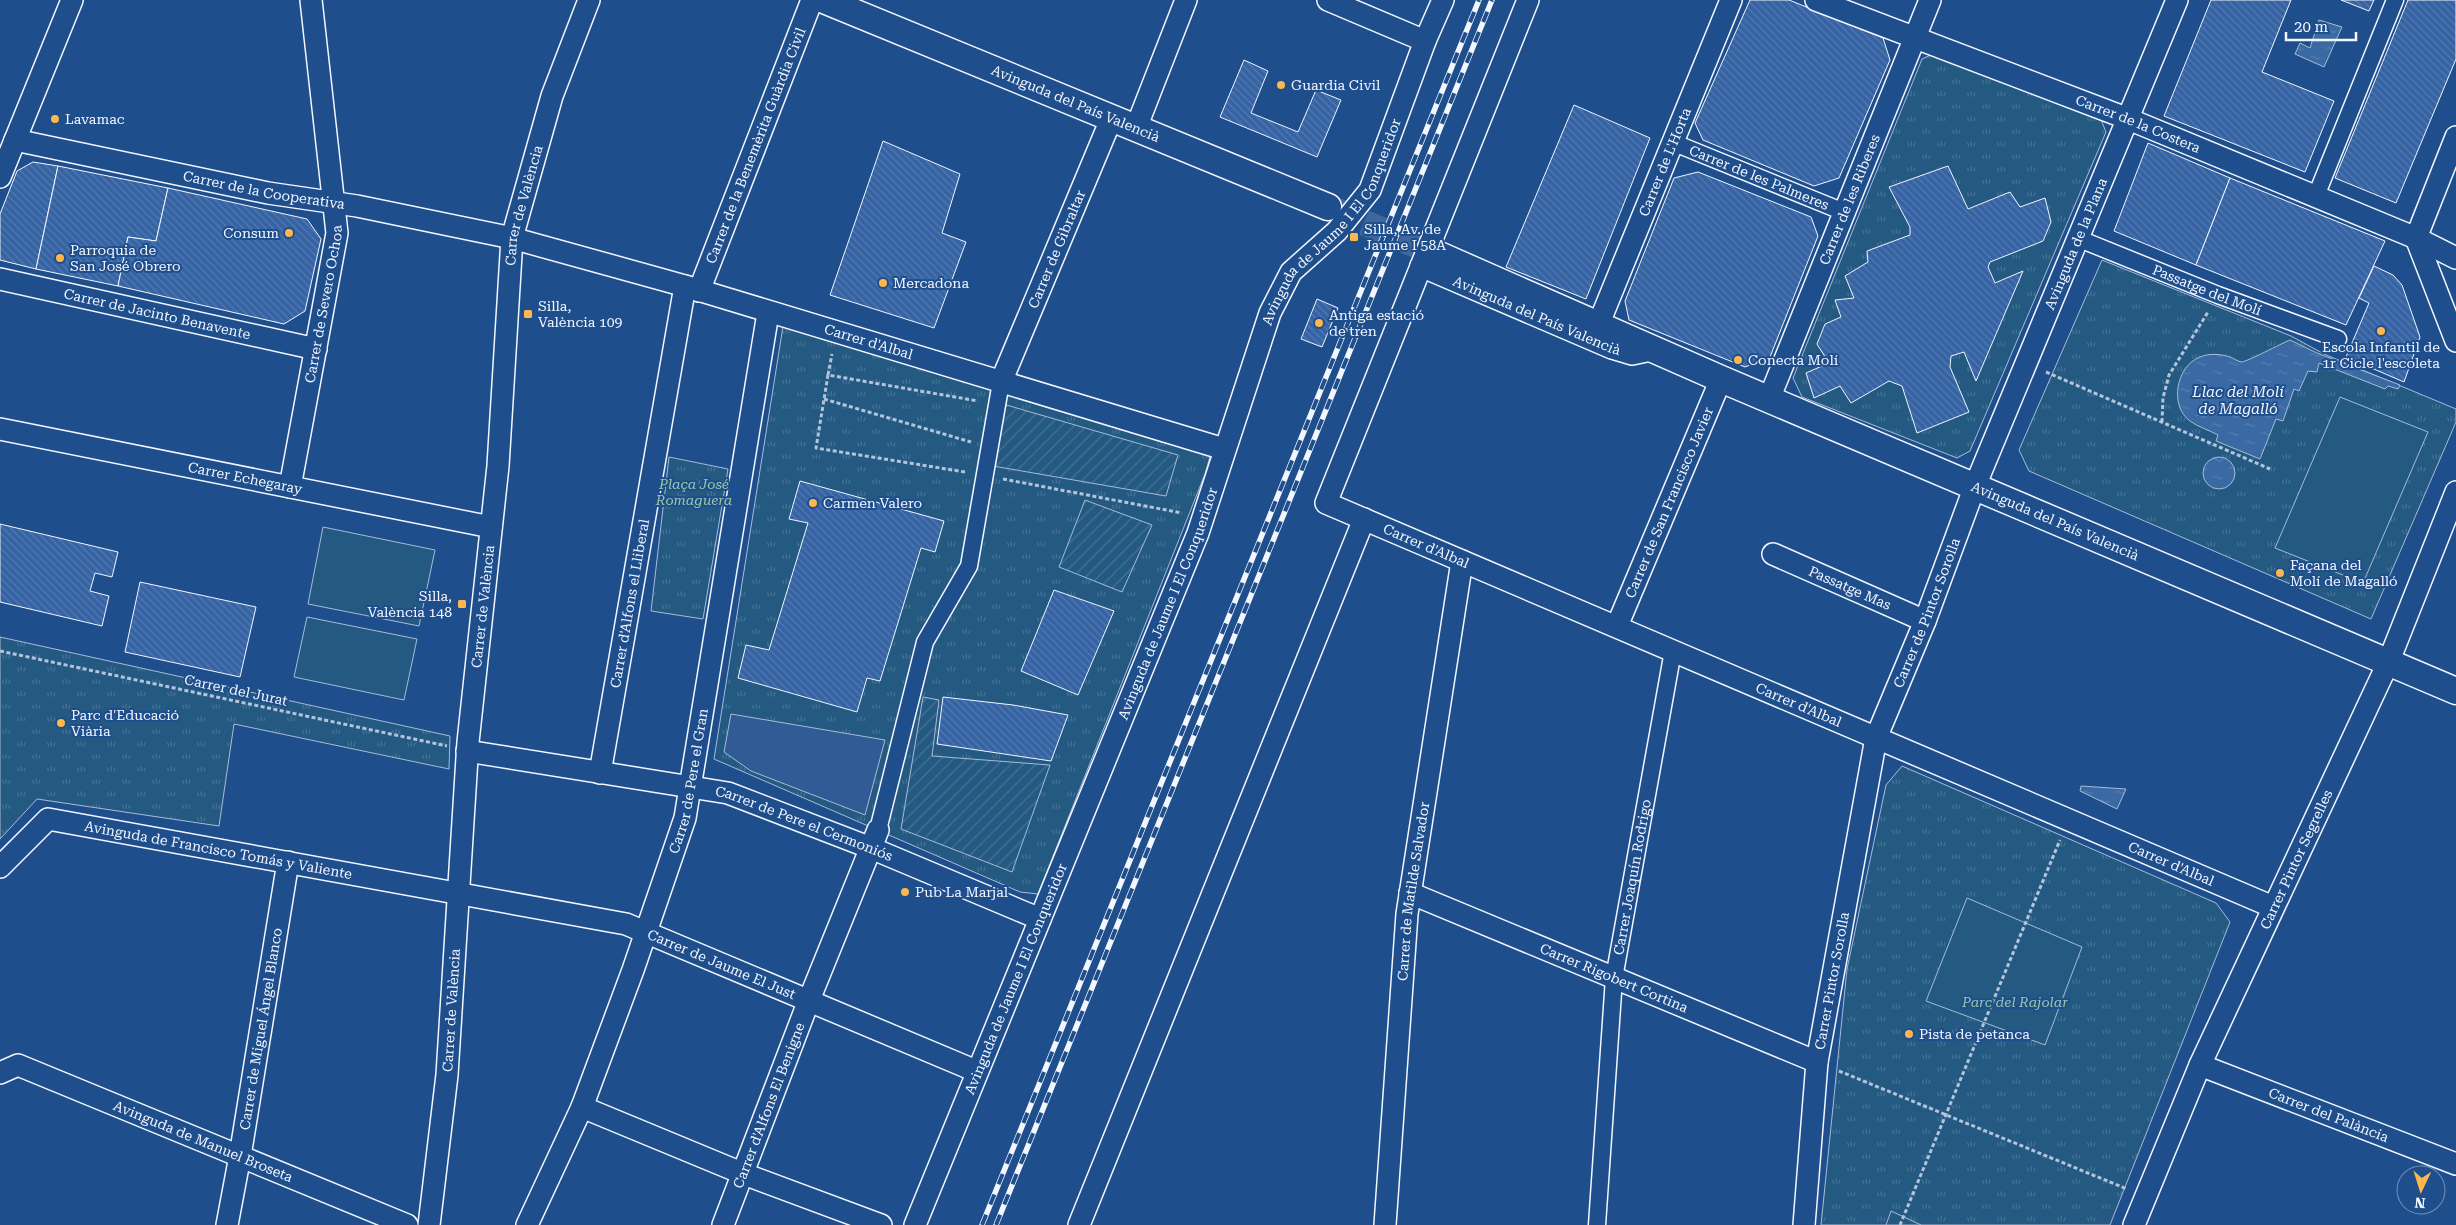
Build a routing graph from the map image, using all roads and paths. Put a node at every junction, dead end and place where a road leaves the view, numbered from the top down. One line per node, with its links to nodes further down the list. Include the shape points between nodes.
1 (72, 0): 21 (street)
2 (311, 0): 25 (street, Carrer de Severo Ochoa)
3 (589, 0): 28 (street, Carrer de València, via 552,96)
4 (812, 0): 34 (street, Carrer de la Benemèrita Guàrdia Civil)
5 (824, 0): 17 (street, Avinguda del País Valencià)
6 (1186, 0): 19 (street)
7 (1328, 0): 16 (street)
8 (1443, 0): 16 (street, Avinguda de Jaume I El Conqueridor)
9 (1528, 0): 32 (street)
10 (1731, 0): 22 (street, Carrer de L'Horta)
11 (1816, 0): 15 (street, Carrer de la Costera)
12 (1930, 0): 15 (street, Carrer de les Riberes)
13 (2176, 0): 18 (street, Avinguda de la Plana)
14 (2395, 0): 24 (street)
15 (1915, 38): 18 (street, Carrer de la Costera); 27 (street, Carrer de les Riberes)
16 (1425, 41): 51 (street, Avinguda de Jaume I El Conqueridor, via 1370,190 1337,232 1291,272 1270,313)
17 (1112, 118): 19 (street, Avinguda del País Valencià); 44 (street, Carrer de Gibraltar)
18 (2126, 118): 24 (street, Carrer de la Costera); 29 (street, Avinguda de la Plana)
19 (1136, 128): 26 (street, Avinguda del País Valencià)
20 (2456, 137): 30 (street)
21 (15, 140): 23 (street); 25 (street, Carrer de la Cooperativa, via 268,193)
22 (1672, 142): 27 (street, Carrer de les Palmeres); 37 (street, Carrer de L'Horta)
23 (0, 177)
24 (2316, 196): 30 (street, Carrer de la Costera)
25 (332, 203): 28 (street, Carrer de la Cooperativa); 40 (street, Carrer de Severo Ochoa, via 337,233)
26 (1328, 207)
27 (1844, 212): 46 (street, Carrer de les Riberes)
28 (512, 238): 34 (street, Carrer d'Albal); 59 (street, Carrer de València)
29 (2077, 238): 35 (street, Passatge del Molí); 54 (street, Avinguda de la Plana)
30 (2416, 238): 31 (street, Carrer de la Costera); 39 (street)
31 (2456, 258)
32 (1430, 260): 37 (street, Avinguda del País Valencià); 41 (street, Avinguda del País Valencià, via 1612,348 1632,354); 58 (street, Carrer d'Albal, via 1326,503)
33 (0, 279): 40 (street, Carrer de Jacinto Benavente)
34 (692, 288): 36 (street, Carrer d'Albal); 70 (street, Carrer d'Alfons el Lliberal)
35 (2218, 295): 38 (street, Passatge del Molí); 48 (path, via 2169,375 2163,398)
36 (768, 313): 44 (street, Carrer d'Albal); 71 (street, Carrer de Pere el Gran)
37 (1599, 323): 41 (street, Avinguda del País Valencià)
38 (2338, 340)
39 (2456, 341)
40 (316, 349): 55 (street, Carrer de Severo Ochoa)
41 (1656, 349): 43 (street, Avinguda del País Valencià)
42 (2055, 376): 48 (path)
43 (1721, 379): 46 (street, Avinguda del País Valencià); 63 (street, Carrer de San Francisco Javier)
44 (1001, 382): 47 (street); 51 (street, Carrer d'Albal)
45 (824, 399): 47 (path, via 828,375); 50 (path); 53 (path, via 816,448)
46 (1769, 399): 54 (street, Avinguda del País Valencià)
47 (996, 404): 50 (street)
48 (2162, 422): 52 (path)
49 (0, 429): 55 (street, Carrer Echegaray)
50 (989, 447): 53 (street)
51 (1224, 449): 57 (street, Avinguda de Jaume I El Conqueridor)
52 (2270, 469)
53 (984, 476): 57 (path); 73 (street, via 968,566 925,642)
54 (1975, 486): 62 (street, Carrer de Pintor Sorolla); 66 (street, Avinguda del País Valencià)
55 (290, 487): 59 (street, Carrer Echegaray)
56 (2456, 492): 66 (street, Carrer Pintor Segrelles)
57 (1203, 517): 79 (street, Avinguda de Jaume I El Conqueridor)
58 (1364, 519): 61 (street, Carrer d'Albal); 100 (street)
59 (491, 527): 69 (street, Carrer de València)
60 (1773, 554): 62 (street, Passatge Mas)
61 (1462, 561): 63 (street, Carrer d'Albal); 77 (street, Carrer de Matilde Salvador)
62 (1925, 621): 68 (street, Carrer de Pintor Sorolla)
63 (1617, 626): 65 (street, Carrer d'Albal)
64 (0, 651): 69 (path, Carrer del Jurat)
65 (1674, 651): 68 (street, Carrer d'Albal); 81 (street, Carrer Joaquín Rodrigo)
66 (2388, 663): 67 (street, Avinguda del País Valencià); 78 (street, Carrer Pintor Segrelles)
67 (2456, 692)
68 (1876, 738): 72 (street, Carrer d'Albal); 83 (street, Carrer Pintor Sorolla)
69 (468, 751): 70 (street, Carrer de Pere el Cermoniós); 76 (street, Carrer de València)
70 (600, 772): 71 (street, Carrer de Pere el Cermoniós)
71 (690, 787): 73 (street, Carrer de Pere el Cermoniós, via 728,793); 80 (street, Carrer de Pere el Gran, via 685,818)
72 (2068, 820): 78 (street, Carrer d'Albal); 88 (path)
73 (875, 839): 79 (street, Carrer de Pere el Cermoniós); 82 (street, Carrer d'Alfons El Benigne)
74 (288, 862): 75 (street, Avinguda de Francisco Tomás y Valiente, via 48,819); 76 (street, Avinguda de Francisco Tomás y Valiente); 89 (street, Carrer de Miguel Ángel Blanco)
75 (0, 867)
76 (457, 893): 80 (street, Carrer de Jaume El Just, via 626,924); 95 (street, Carrer de València, via 447,1074)
77 (1410, 894): 81 (street, Carrer Rigobert Cortina); 101 (street, Carrer de Matilde Salvador)
78 (2273, 906): 84 (street, Carrer Pintor Segrelles)
79 (1040, 919): 85 (street, Avinguda de Jaume I El Conqueridor)
80 (646, 932): 82 (street, Carrer de Jaume El Just); 87 (street, Carrer de Pere el Gran)
81 (1614, 978): 83 (street, Carrer Rigobert Cortina); 102 (street, Carrer Joaquín Rodrigo)
82 (809, 1000): 85 (street, Carrer de Jaume El Just); 91 (street, Carrer d'Alfons El Benigne)
83 (1818, 1062): 88 (path); 103 (street, Carrer Pintor Sorolla)
84 (2200, 1065): 90 (street, Carrer del Palància); 92 (street, Carrer Pintor Segrelles)
85 (976, 1071): 99 (street, Avinguda de Jaume I El Conqueridor)
86 (0, 1073): 89 (street, Avinguda de Manuel Broseta, via 18,1065)
87 (582, 1107): 91 (street); 96 (street, Carrer de Pere el Gran)
88 (1946, 1115): 92 (path); 104 (path)
89 (240, 1156): 93 (street, Carrer de Miguel Ángel Blanco); 94 (street, Avinguda de Manuel Broseta)
90 (2456, 1164)
91 (744, 1174): 97 (street, Carrer d'Alfons El Benigne); 98 (street)
92 (2146, 1196): 105 (street, Carrer Pintor Segrelles)
93 (227, 1225)
94 (406, 1225)
95 (429, 1225)
96 (527, 1225)
97 (723, 1225)
98 (881, 1225)
99 (915, 1225)
100 (1079, 1225)
101 (1385, 1225)
102 (1597, 1225)
103 (1804, 1225)
104 (1900, 1225)
105 (2134, 1225)

